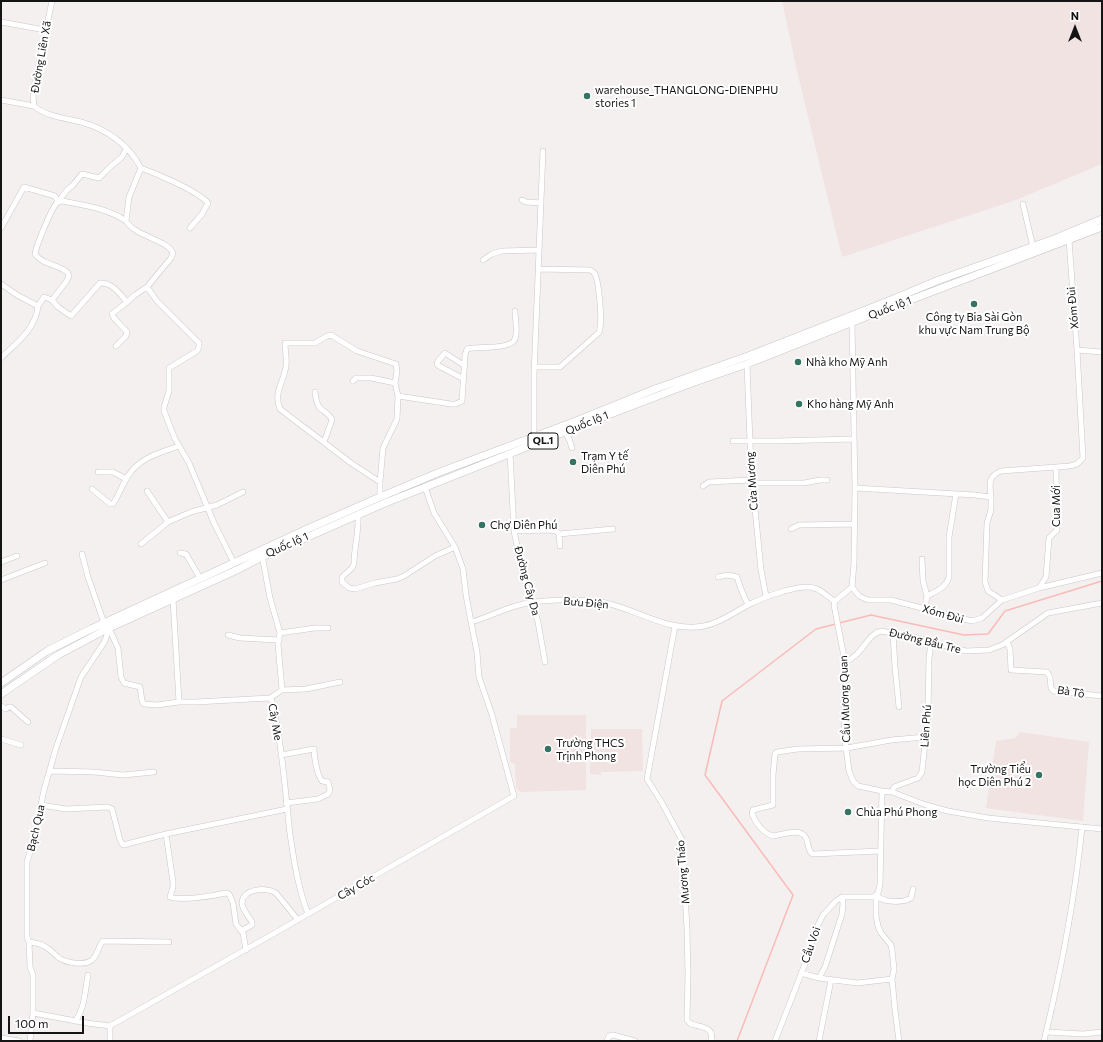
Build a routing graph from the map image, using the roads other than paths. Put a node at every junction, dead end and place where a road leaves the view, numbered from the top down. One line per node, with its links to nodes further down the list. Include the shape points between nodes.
1 (52, 1): 3 (street, Đường Liên Xã)
2 (1, 22): 3 (street)
3 (45, 30): 5 (street, Đường Liên Xã, via 34,90)
4 (1, 100): 5 (street)
5 (34, 106): 6 (street, Đường Liên Xã, via 45,113 106,132)
6 (126, 149): 8 (street, Đường Liên Xã); 10 (street, via 122,157 99,178 82,174 79,176)
7 (543, 151): 11 (street)
8 (141, 168): 14 (street, via 129,197); 17 (street, via 198,195 208,203)
9 (522, 200): 11 (street)
10 (58, 202): 14 (street, via 86,206); 16 (street, via 55,196 24,187); 25 (street, via 35,254 68,273 66,282)
11 (541, 203): 20 (street)
12 (1023, 204): 19 (street)
13 (1102, 219): 19 (highway, Quốc lộ 1 / QL.1)
14 (126, 221): 24 (street, via 131,228 167,246 173,253)
15 (1102, 227): 18 (highway, Quốc lộ 1 / QL.1)
16 (1, 228)
17 (190, 228)
18 (1069, 240): 29 (highway, Quốc lộ 1 / QL.1); 31 (street, Xóm Đùi)
19 (1033, 247): 43 (highway, Quốc lộ 1 / QL.1, via 939,280 748,356)
20 (539, 250): 21 (street, via 502,251); 22 (street)
21 (483, 260)
22 (538, 269): 36 (street); 36 (street, via 592,271 596,276 601,313 600,330 560,367)
23 (1, 284): 27 (street)
24 (147, 287): 26 (street); 48 (street, via 157,301 199,343 197,352 169,368 168,396 164,407 167,421)
25 (52, 300): 26 (street, via 71,316 100,283 104,283 114,288); 27 (street, via 44,297)
26 (127, 302): 30 (street, via 112,314 127,332)
27 (38, 306): 33 (street, via 35,319 26,333)
28 (515, 311): 35 (street, via 516,332 512,343 467,349)
29 (852, 322): 34 (highway, Quốc lộ 1 / QL.1); 44 (street)
30 (116, 346)
31 (1077, 350): 32 (street); 51 (street, Xóm Đùi, via 1083,458 1077,464)
32 (1102, 352)
33 (1, 358)
34 (747, 364): 42 (highway, Quốc lộ 1 / QL.1); 46 (street, Cửa Mương)
35 (465, 366): 37 (street); 37 (street, via 445,353 437,364)
36 (534, 367): 43 (street)
37 (464, 379): 41 (street, via 462,401 459,403)
38 (353, 381): 39 (street, via 364,377)
39 (395, 383): 41 (street); 47 (street, via 396,364 358,351 331,335 315,343 285,343 286,366 278,391 278,405 284,413)
40 (315, 392): 47 (street, via 319,408 332,420)
41 (398, 396): 56 (street, via 397,419 383,448)
42 (565, 432): 49 (street); 50 (highway, Quốc lộ 1 / QL.1)
43 (534, 436): 64 (highway, Quốc lộ 1 / QL.1)
44 (854, 439): 46 (street); 59 (street)
45 (733, 441): 46 (street)
46 (749, 441): 55 (street, Cửa Mương)
47 (324, 442): 56 (street)
48 (179, 446): 53 (street, via 145,459); 66 (street)
49 (572, 448)
50 (510, 453): 58 (highway, Quốc lộ 1 / QL.1); 72 (street, Đường Cây Da)
51 (1056, 467): 65 (street, Xóm Đùi, via 1001,471 993,474); 90 (street, Cua Mới, via 1057,530 1049,538 1046,577)
52 (98, 472): 53 (street, via 113,472)
53 (126, 479): 60 (street, via 113,504)
54 (827, 480): 55 (street, via 804,483)
55 (752, 481): 57 (street, via 709,482); 91 (street, Cửa Mương)
56 (380, 482): 64 (street)
57 (703, 486)
58 (425, 487): 67 (highway, Quốc lộ 1 / QL.1); 76 (street, via 434,513)
59 (855, 488): 63 (street); 69 (street)
60 (92, 490)
61 (147, 491): 68 (street)
62 (243, 492): 66 (street)
63 (956, 494): 65 (street); 92 (street, via 948,537 947,582)
64 (380, 497): 79 (highway, Quốc lộ 1 / QL.1)
65 (991, 497): 94 (street, via 987,523 985,582 988,590)
66 (208, 508): 68 (street); 84 (street)
67 (358, 515): 76 (street, via 354,564 342,578 342,582 349,588 355,590 397,579 435,556); 79 (highway, Quốc lộ 1 / QL.1)
68 (168, 522): 74 (street)
69 (854, 524): 71 (street, via 799,525); 89 (street)
70 (612, 530): 73 (street)
71 (791, 530)
72 (514, 531): 73 (street, via 550,530); 96 (street, Đường Cây Da)
73 (559, 534): 75 (street)
74 (141, 544)
75 (560, 546)
76 (455, 548): 100 (street, via 463,569)
77 (180, 553): 87 (street, via 186,554)
78 (82, 554): 101 (street)
79 (261, 554): 84 (highway, Quốc lộ 1 / QL.1); 93 (highway, Quốc lộ 1 / QL.1); 104 (street)
80 (17, 556): 82 (street)
81 (922, 559): 92 (street)
82 (1, 562)
83 (45, 563): 88 (street)
84 (234, 563): 87 (highway, Quốc lộ 1 / QL.1)
85 (1102, 573): 90 (street, Xóm Đùi)
86 (718, 577): 98 (street, via 737,577)
87 (200, 578): 101 (highway, Quốc lộ 1 / QL.1)
88 (1, 580)
89 (852, 586): 95 (street); 99 (street, Xóm Đùi, via 859,596 868,600 886,600)
90 (1039, 588): 94 (street, Xóm Đùi)
91 (766, 596): 95 (street, Bưu Điện, via 808,587 820,590); 98 (street, Bưu Điện)
92 (927, 596): 99 (street)
93 (173, 599): 101 (highway, Quốc lộ 1 / QL.1); 118 (street)
94 (1002, 600): 99 (street, Xóm Đùi, via 982,618 972,621)
95 (835, 601): 111 (street, Cầu Mương Quan, via 836,618)
96 (532, 602): 100 (street, Bưu Điện); 102 (street, Bưu Điện, via 601,602); 110 (street, Đường Cây Da)
97 (1102, 603): 109 (street, Đường Bầu Tre, via 1048,613)
98 (748, 605): 102 (street, Bưu Điện, via 711,624)
99 (925, 608)
100 (471, 622): 141 (street, Cây Cóc, via 479,677 497,731 514,796)
101 (106, 626): 112 (highway, Quốc lộ 1 / QL.1, via 47,651); 115 (highway, Quốc lộ 1 / QL.1); 118 (street, Cây Me, via 118,648 124,683 140,687 144,704); 127 (street, Bạch Qua, via 105,641 81,677)
102 (675, 626): 163 (street, Mương Tháo, via 647,779 682,840 688,974 687,1020 691,1024 710,1030)
103 (328, 628): 104 (street)
104 (280, 633): 107 (street)
105 (893, 633): 108 (street, Đường Bầu Tre); 111 (street, Đường Bầu Tre, via 877,632 860,653); 120 (street)
106 (228, 635): 107 (street)
107 (278, 640): 114 (street)
108 (931, 642): 109 (street, Đường Bầu Tre, via 966,651 989,650); 122 (street, Liên Phú)
109 (1007, 642): 116 (street, Bà Tô, via 1011,670 1047,672 1054,691)
110 (545, 662)
111 (846, 662): 125 (street, Cầu Mương Quan, via 844,721)
112 (2, 681)
113 (340, 682): 114 (street, via 306,689)
114 (282, 690): 117 (street)
115 (1, 694)
116 (1102, 696)
117 (270, 698): 118 (street, Cây Me); 126 (street, Cây Me, via 277,722)
118 (179, 702)
119 (1, 706): 121 (street, via 11,708)
120 (899, 707)
121 (28, 722)
122 (925, 737): 125 (street); 130 (street, Liên Phú, via 922,772 918,778 894,787)
123 (1, 739): 124 (street)
124 (21, 745)
125 (847, 748): 129 (street, Cầu Mương Quan, via 853,781 858,786); 137 (street, via 777,752 773,805 753,810 752,813 759,825 770,835 794,832 803,834 810,853 813,854)
126 (281, 755): 131 (street, Cây Me); 131 (street, via 314,749 319,777 322,781 328,782 330,790 318,799)
127 (50, 771): 128 (street, via 127,775); 132 (street, Bạch Qua)
128 (154, 772)
129 (882, 791): 130 (street, Cầu Mương Quan); 137 (street)
130 (892, 792): 134 (street, Cầu Mương Quan, via 948,811 988,818)
131 (286, 803): 133 (street, Cây Me)
132 (41, 805): 136 (street, via 66,809 108,807 112,809 123,845); 144 (street, Bạch Qua, via 26,870)
133 (287, 809): 136 (street); 141 (street, Cây Me, via 297,876)
134 (1082, 827): 135 (street, Cầu Mương Quan); 155 (street, via 1072,909)
135 (1102, 829)
136 (166, 834): 143 (street, via 173,882 170,897 193,898 227,893 233,903 236,924)
137 (880, 850): 139 (street, via 880,885)
138 (913, 889): 139 (street, via 911,898 905,902)
139 (875, 896): 140 (street); 150 (street, via 878,926 891,945 894,969)
140 (842, 897): 147 (street, Cầu Voi, via 830,906 818,923); 149 (street, via 842,914)
141 (308, 914): 142 (street, Cây Cóc)
142 (298, 920): 143 (street, via 273,891 254,891 248,893 242,904 252,925); 146 (street, Cây Cóc)
143 (241, 931): 146 (street)
144 (29, 942): 145 (street, via 38,943 62,959 76,963 92,959 103,941); 152 (street, Bạch Qua, via 30,968 33,975)
145 (169, 942)
146 (246, 950): 154 (street, Cây Cóc)
147 (801, 973): 149 (street); 164 (street, Cầu Voi)
148 (88, 975): 153 (street, via 82,1008)
149 (819, 978): 151 (street)
150 (892, 979): 151 (street, via 858,983); 166 (street)
151 (831, 980): 165 (street)
152 (33, 1013): 153 (street); 159 (street, Bạch Qua)
153 (75, 1021): 154 (street)
154 (110, 1026): 160 (street)
155 (1047, 1032): 156 (street); 167 (street)
156 (1102, 1032)
157 (1, 1038): 158 (street)
158 (19, 1041)
159 (30, 1041)
160 (110, 1041)
161 (607, 1041): 162 (street, via 609,1036 613,1035)
162 (635, 1041)
163 (711, 1041)
164 (775, 1041)
165 (819, 1041)
166 (899, 1041)
167 (1044, 1041)

